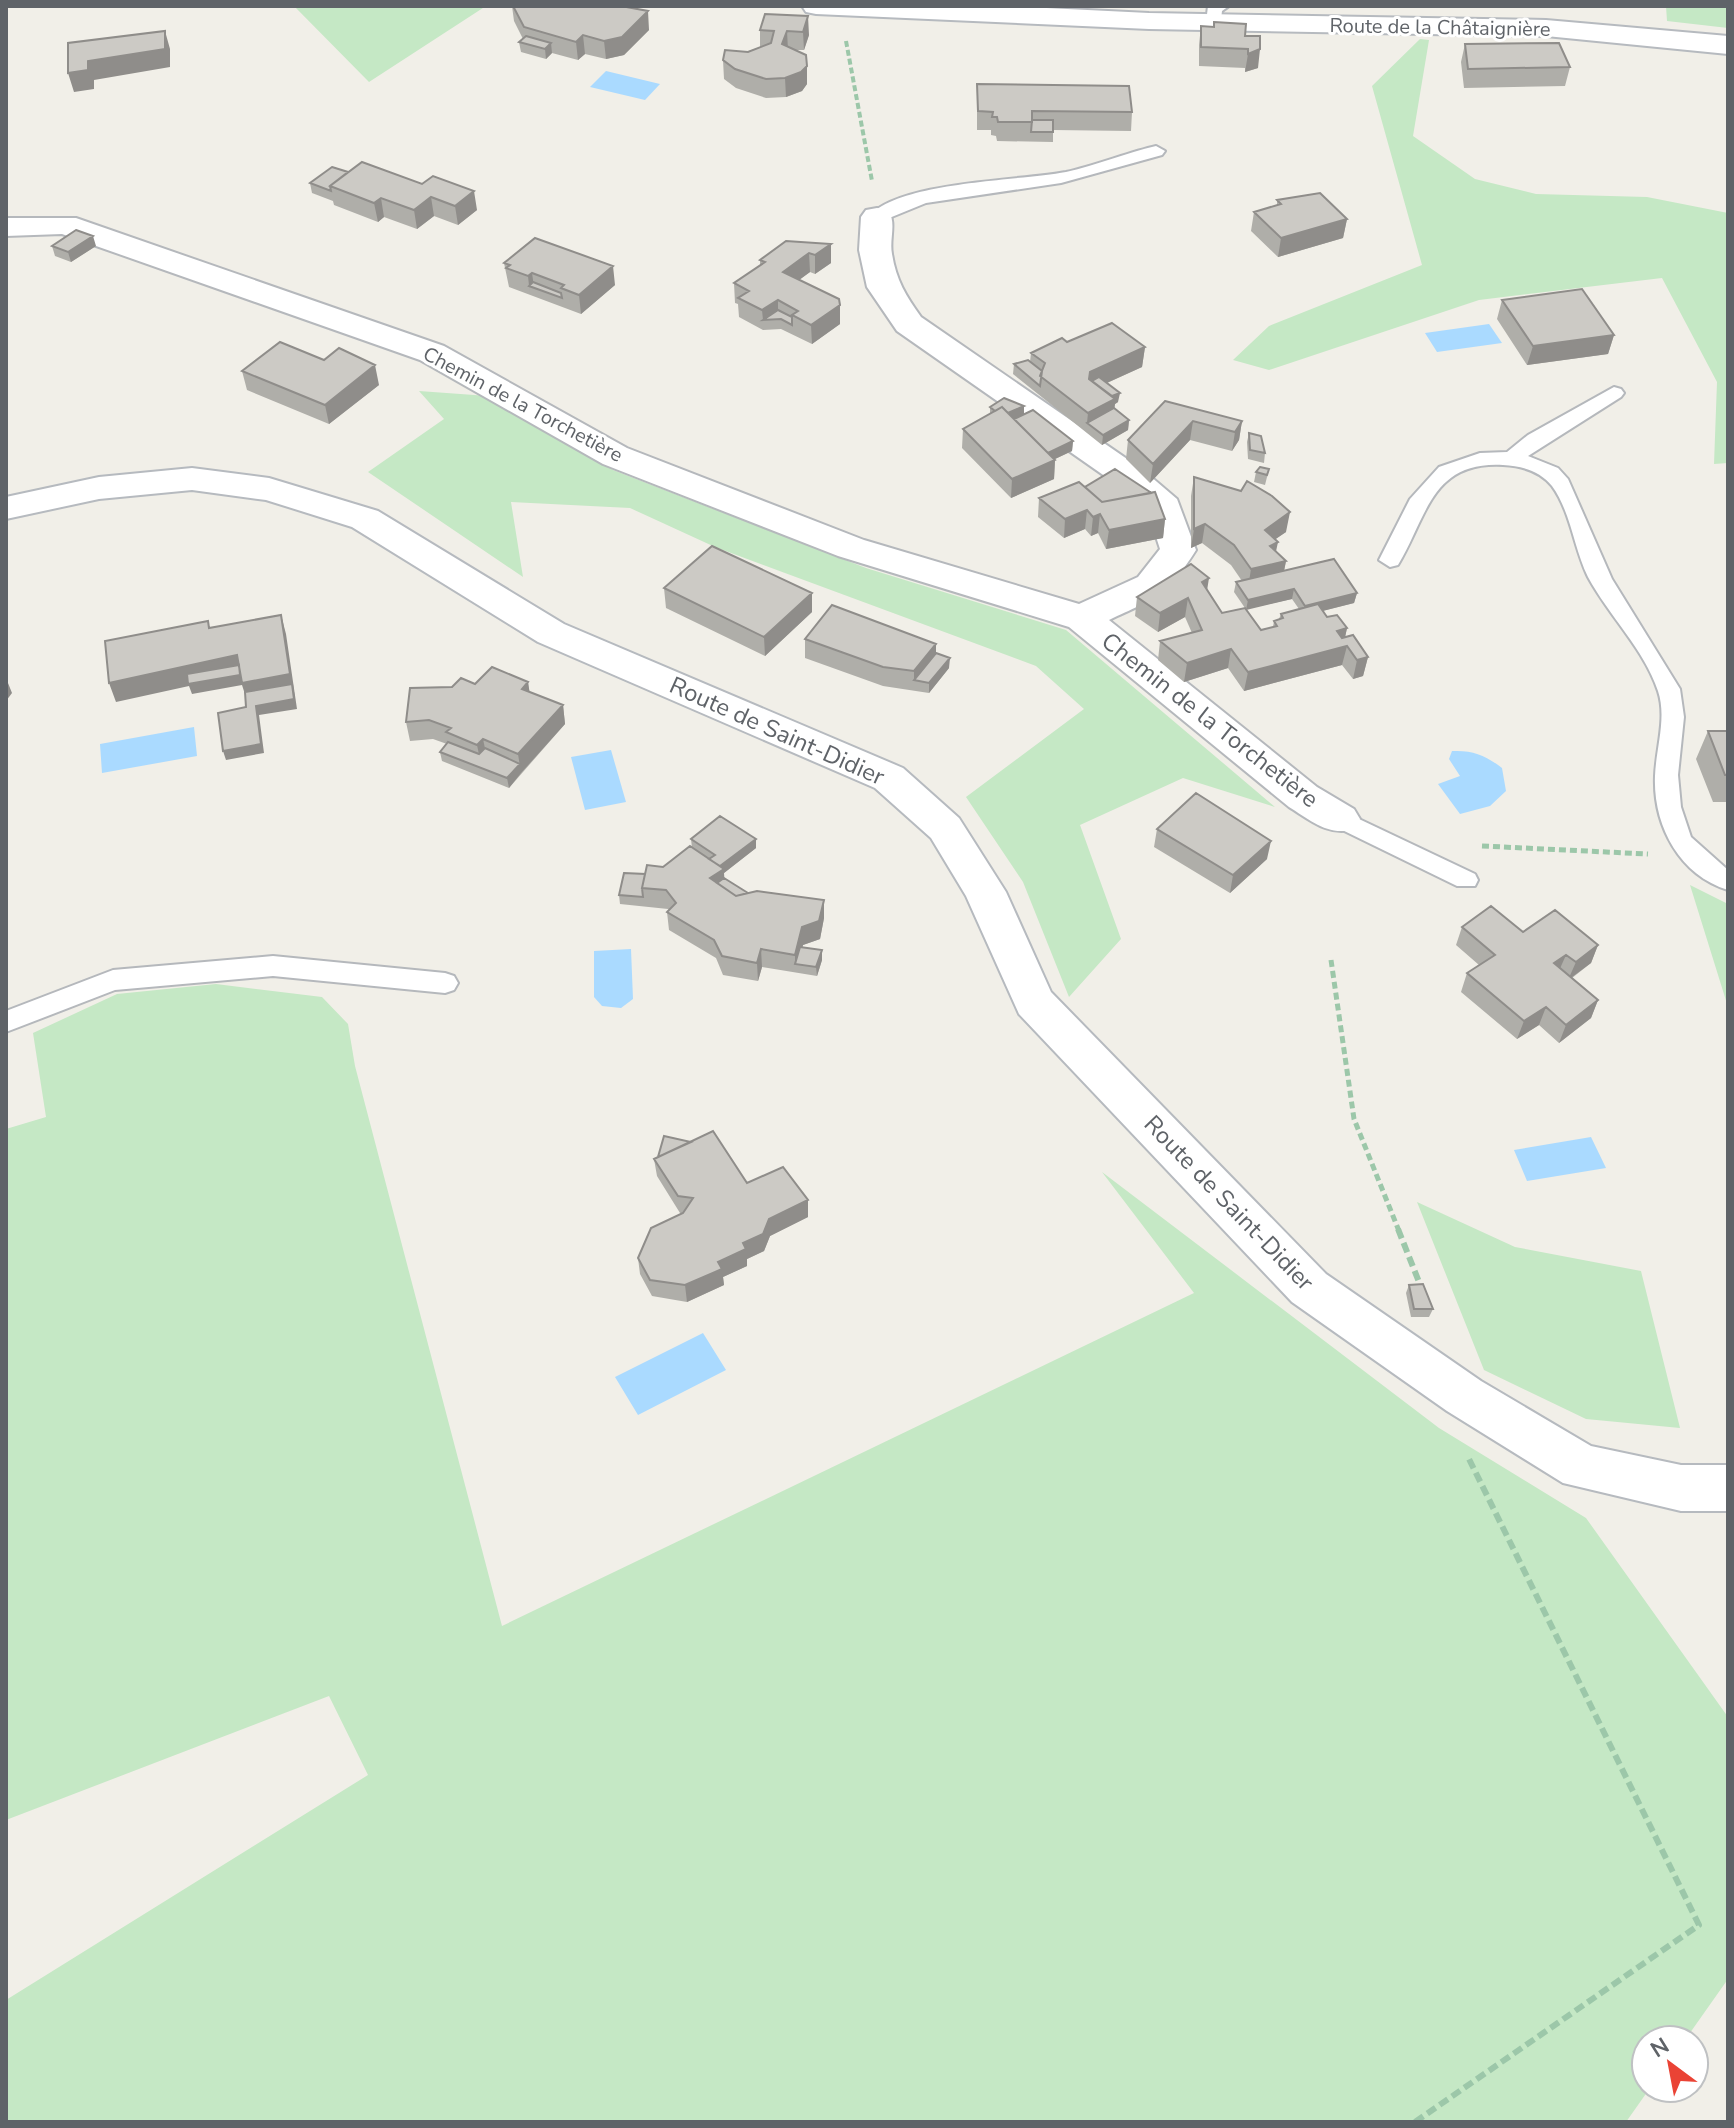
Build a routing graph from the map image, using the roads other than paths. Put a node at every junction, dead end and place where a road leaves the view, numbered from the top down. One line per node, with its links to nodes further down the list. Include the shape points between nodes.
1 (824, 7): 2 (street, Route de la Châtaignière)
2 (1217, 14): 3 (street, Route de la Châtaignière, via 1546,28)
3 (1728, 45)
4 (1156, 151): 5 (lane, via 1062,178 945,192 899,204)
5 (877, 217): 11 (street, Chemin de la Torchetière, via 875,250 883,287 909,324 1164,507 1178,550 1151,586)
6 (6, 227): 11 (street, Chemin de la Torchetière, via 65,225 432,353 615,456 851,548)
7 (1614, 393): 8 (lane)
8 (1513, 458): 10 (lane, via 1488,458 1436,479 1404,525); 14 (lane, via 1544,467 1561,482 1599,577 1672,698 1664,789 1675,830 1693,857)
9 (6, 508): 17 (street, Route de Saint-Didier, via 99,488 192,479 269,489 365,519 551,633 889,778 945,828 985,892 1034,1002 1309,1288 1464,1396 1581,1467 1681,1488)
10 (1390, 560)
11 (1082, 618): 12 (street, Chemin de la Torchetière, via 1303,797)
12 (1340, 819): 13 (lane)
13 (1466, 880)
14 (1728, 881)
15 (445, 983): 16 (lane, via 273,966 113,980)
16 (6, 1022)
17 (1728, 1488)

